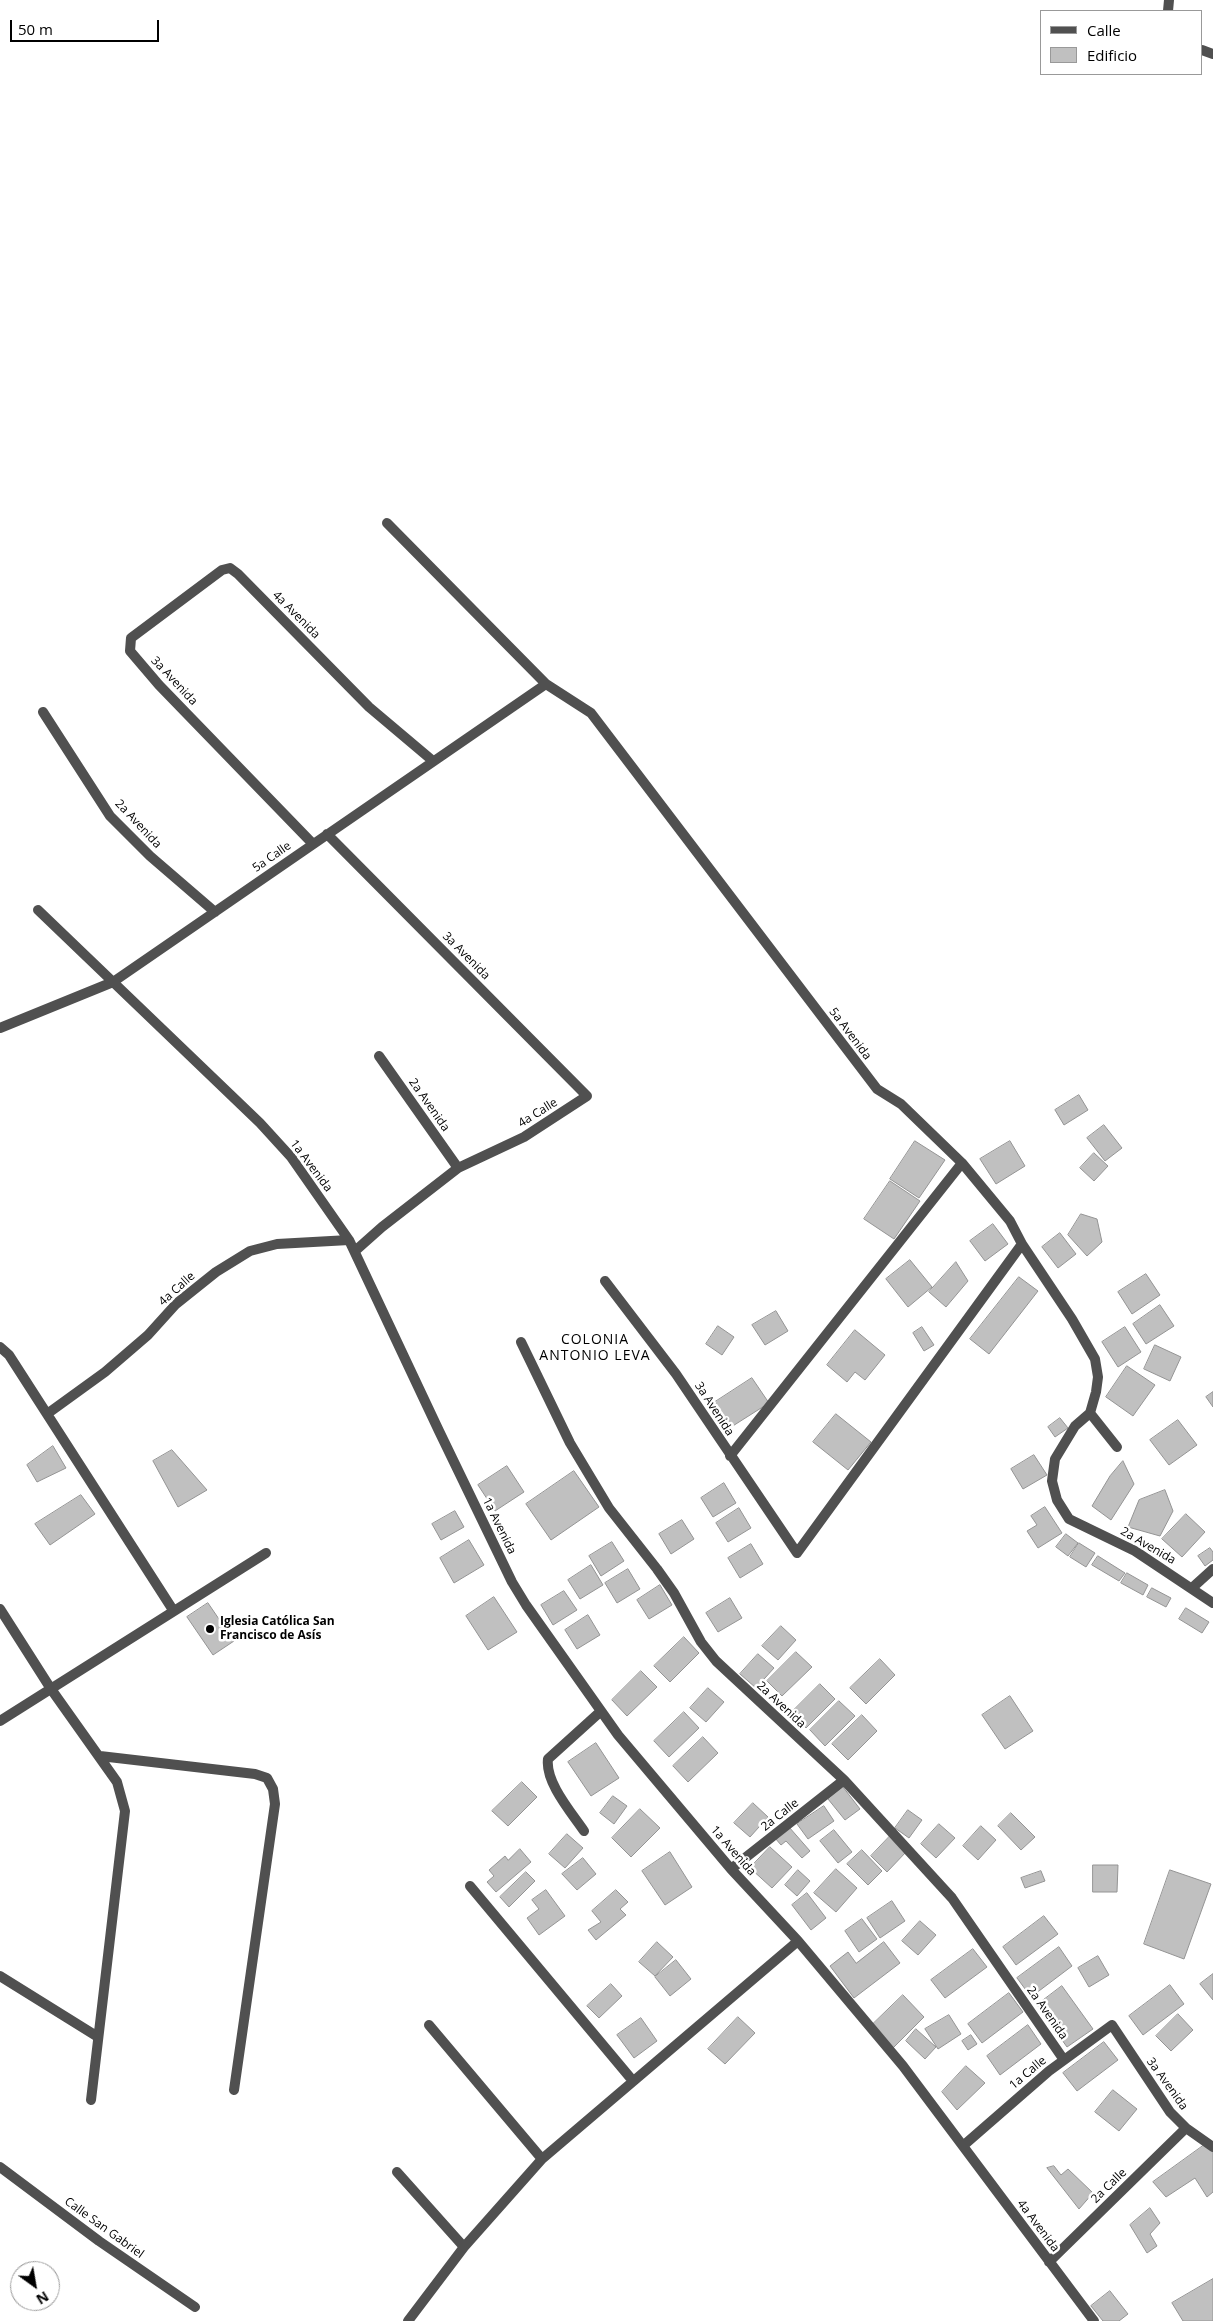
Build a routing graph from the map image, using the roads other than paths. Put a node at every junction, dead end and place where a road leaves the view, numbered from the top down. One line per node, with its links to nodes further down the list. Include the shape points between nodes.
1 (388, 523): 3 (street, 5a Avenida)
2 (131, 638): 5 (street, 4a Avenida, via 222,570 230,568 369,707); 7 (street, 3a Avenida, via 130,651 139,663)
3 (546, 684): 5 (street, 5a Calle); 14 (street, 5a Avenida, via 591,713 877,1089 901,1104)
4 (43, 712): 9 (street, 2a Avenida, via 110,816 150,856)
5 (433, 761): 6 (street, 5a Calle)
6 (327, 834): 7 (street, 5a Calle); 13 (street, 3a Avenida)
7 (313, 844): 9 (street, 5a Calle)
8 (38, 910): 10 (street, 1a Avenida)
9 (215, 912): 10 (street, 5a Calle)
10 (113, 982): 11 (street, 5a Calle); 16 (street, 1a Avenida, via 260,1123 291,1157)
11 (0, 1028)
12 (379, 1056): 15 (street, 2a Avenida)
13 (588, 1096): 15 (street, 4a Calle, via 524,1137)
14 (962, 1163): 17 (street, 5a Avenida, via 1001,1209); 25 (street)
15 (458, 1168): 18 (street, 4a Calle, via 382,1226)
16 (350, 1240): 18 (street, 1a Avenida); 23 (street, 4a Calle, via 277,1244 250,1251 182,1299 148,1335 105,1372)
17 (1022, 1244): 22 (street, 5a Avenida, via 1095,1359 1098,1377); 25 (street, 3a Avenida, via 797,1553)
18 (355, 1252): 33 (street, 1a Avenida, via 512,1582)
19 (605, 1281): 25 (street, 3a Avenida, via 676,1374)
20 (521, 1342): 36 (street, 2a Avenida, via 570,1444 609,1508 674,1593 701,1642 716,1661)
21 (0, 1348): 23 (street)
22 (1090, 1413): 24 (street); 28 (street, 2a Avenida, via 1075,1426 1055,1459 1052,1481 1057,1500 1069,1519 1136,1551)
23 (47, 1414): 31 (street)
24 (1117, 1447)
25 (730, 1456)
26 (266, 1553): 31 (street)
27 (1213, 1569): 28 (street)
28 (1192, 1588): 29 (street, 2a Avenida)
29 (1213, 1603)
30 (0, 1609): 32 (street)
31 (173, 1610): 32 (street)
32 (51, 1689): 34 (street); 35 (street)
33 (600, 1712): 37 (street, via 548,1759 546,1770); 38 (street, 1a Avenida)
34 (0, 1721)
35 (100, 1756): 44 (street, via 117,1782 124,1812); 47 (street, via 255,1774 267,1778 273,1789 274,1804)
36 (844, 1780): 38 (street, 2a Calle); 45 (street, 2a Avenida, via 952,1898)
37 (584, 1832)
38 (731, 1869): 40 (street, 1a Avenida)
39 (470, 1886): 46 (street)
40 (798, 1941): 46 (street); 50 (street, 1a Avenida, via 903,2066)
41 (0, 1976): 44 (street)
42 (429, 2025): 52 (street)
43 (1112, 2025): 45 (street, 1a Calle); 49 (street, 3a Avenida, via 1170,2112)
44 (98, 2037): 48 (street)
45 (1064, 2060): 50 (street, 1a Calle)
46 (633, 2081): 52 (street)
47 (234, 2090)
48 (91, 2100)
49 (1186, 2128): 51 (street, 3a Avenida); 56 (street, 2a Calle)
50 (964, 2145): 56 (street, 4a Avenida)
51 (1213, 2147)
52 (542, 2159): 55 (street)
53 (0, 2167): 57 (street, Calle San Gabriel)
54 (397, 2172): 55 (street)
55 (464, 2246): 58 (street)
56 (1049, 2262): 59 (street, 4a Avenida)
57 (195, 2307)
58 (408, 2321)
59 (1094, 2321)

